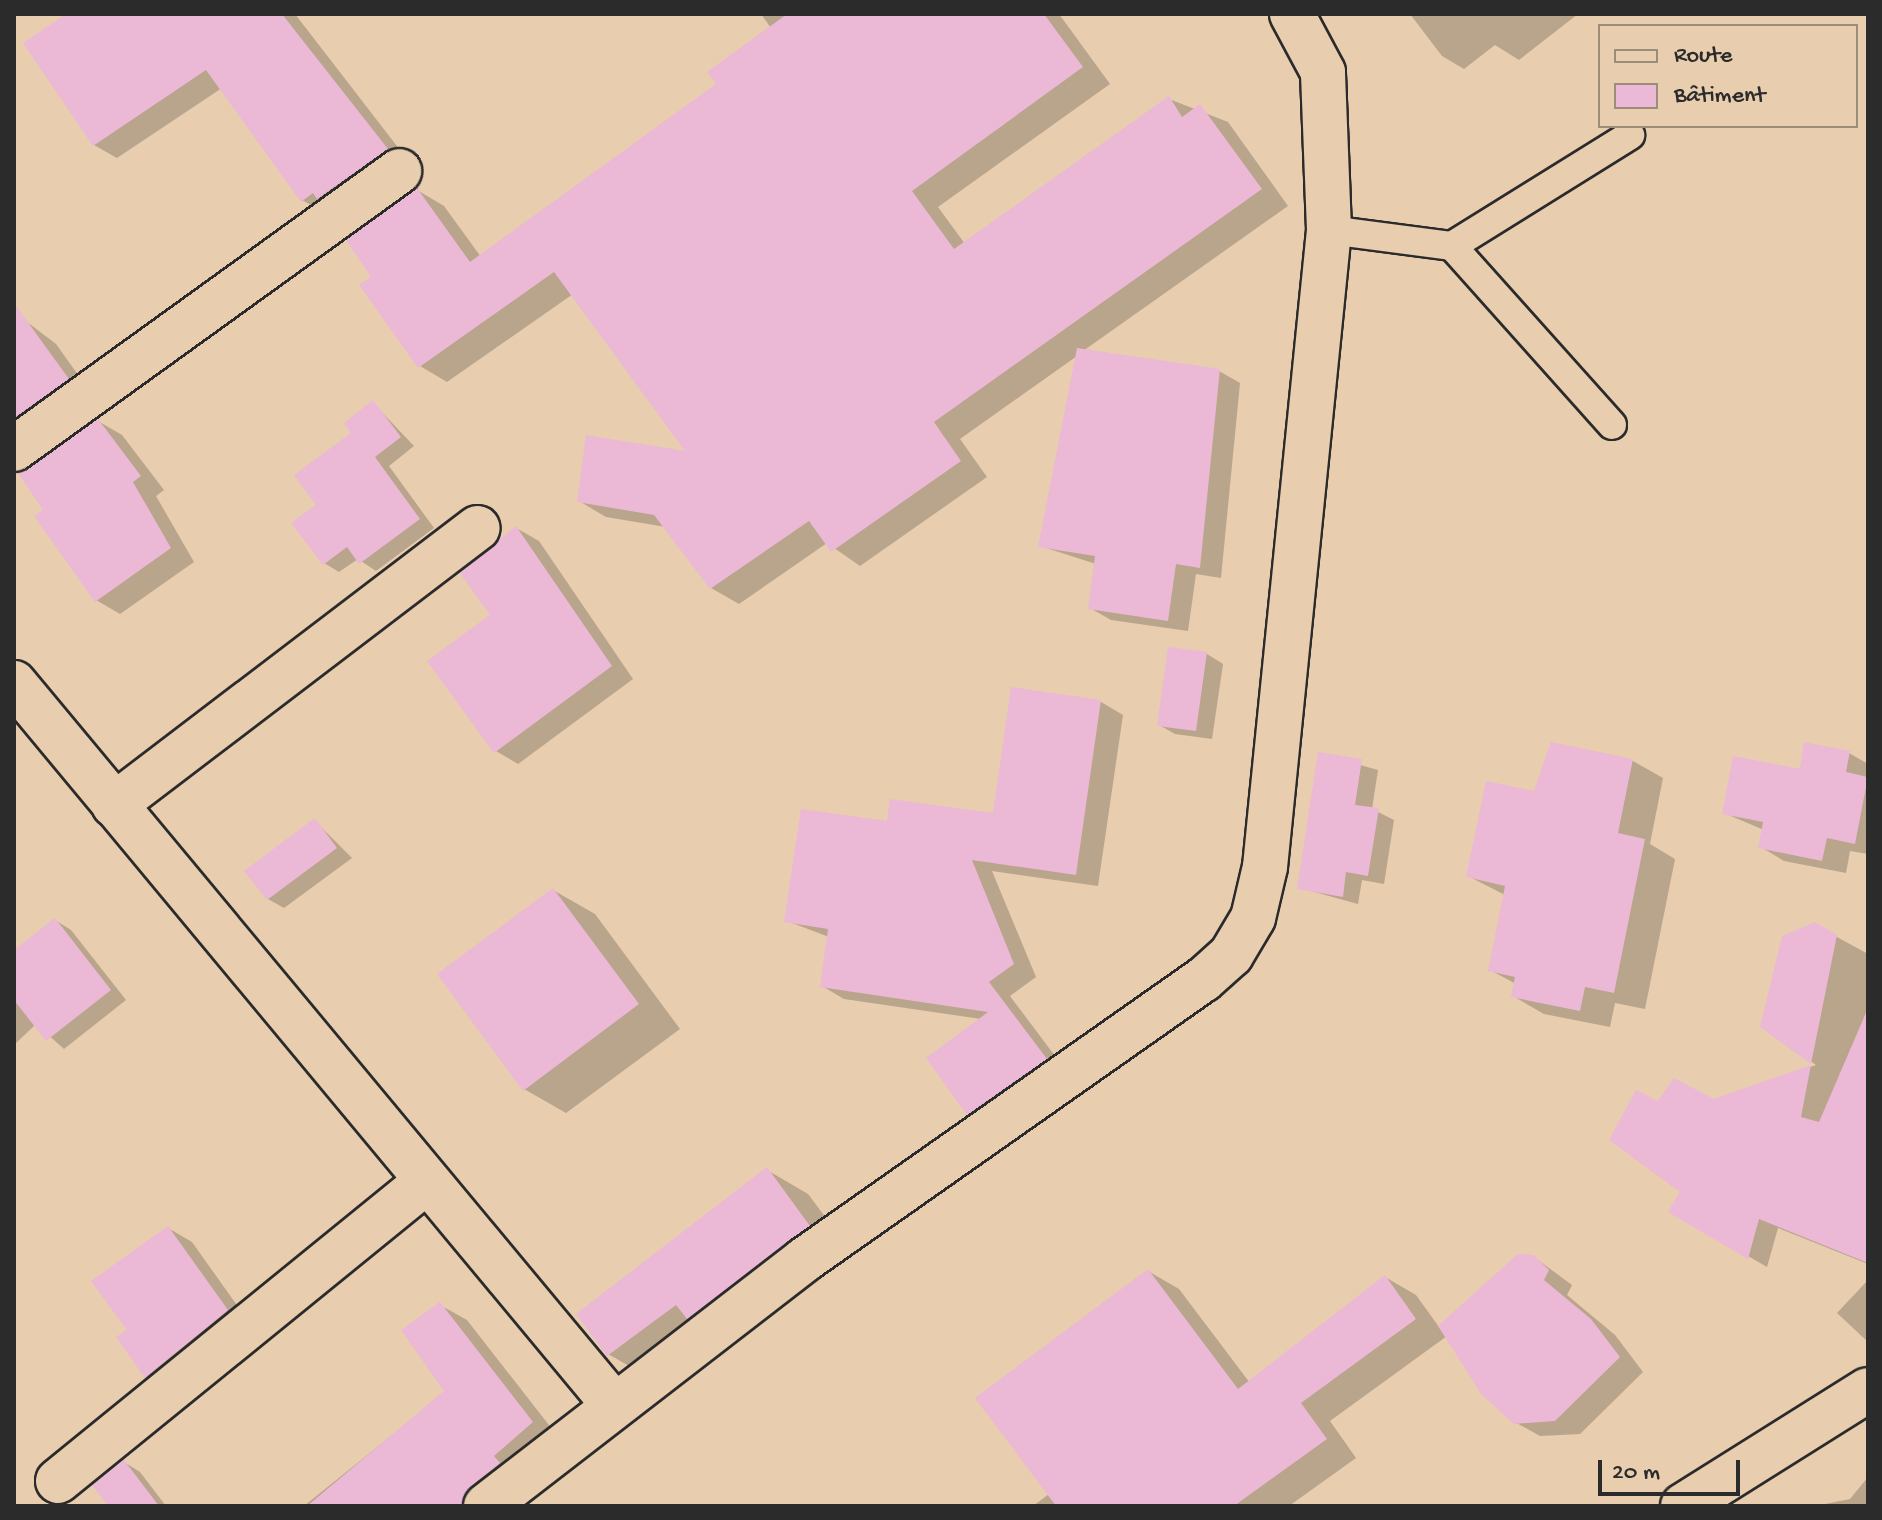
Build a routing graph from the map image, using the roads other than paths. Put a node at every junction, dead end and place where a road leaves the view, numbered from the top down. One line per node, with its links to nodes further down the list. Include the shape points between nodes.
1 (1292, 14): 4 (street, via 1323,72)
2 (1630, 135): 5 (lane)
3 (399, 171): 7 (street)
4 (1329, 230): 5 (lane); 13 (street, via 1265,867 1253,918 1231,955 1203,980 804,1260)
5 (1452, 246): 6 (lane)
6 (1612, 425)
7 (14, 449)
8 (478, 528): 10 (street)
9 (14, 683): 10 (street)
10 (114, 805): 11 (street)
11 (425, 1183): 13 (street); 14 (street)
12 (1868, 1390): 16 (street)
13 (614, 1405): 15 (street)
14 (58, 1481)
15 (486, 1506)
16 (1683, 1506)

